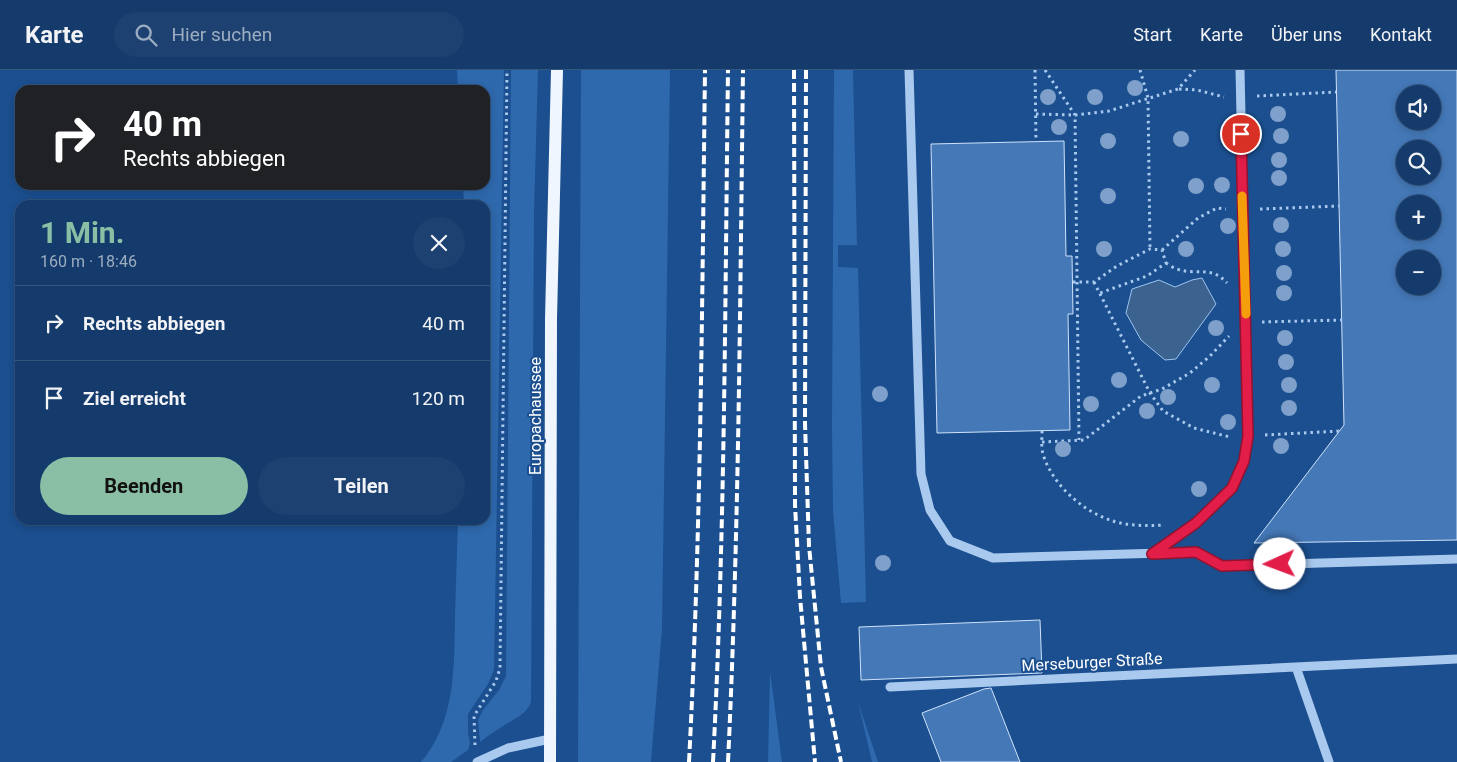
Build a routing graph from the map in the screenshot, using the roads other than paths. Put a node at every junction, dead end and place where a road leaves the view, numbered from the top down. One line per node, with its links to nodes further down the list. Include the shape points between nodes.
1 (556, 70): 9 (main road, Europachaussee, via 551,328)
2 (909, 70): 4 (lane, via 919,443 921,474 930,510 950,541 993,558)
3 (1240, 70): 4 (lane, via 1248,436 1244,461 1232,488 1196,523)
4 (1152, 554): 5 (lane, via 1196,552 1222,566)
5 (1457, 559)
6 (1457, 660): 7 (lane, Merseburger Straße)
7 (1296, 667): 8 (lane, Merseburger Straße); 12 (lane)
8 (890, 687)
9 (550, 739): 10 (lane, via 508,748); 11 (main road, Europachaussee)
10 (478, 761)
11 (550, 762)
12 (1329, 762)

